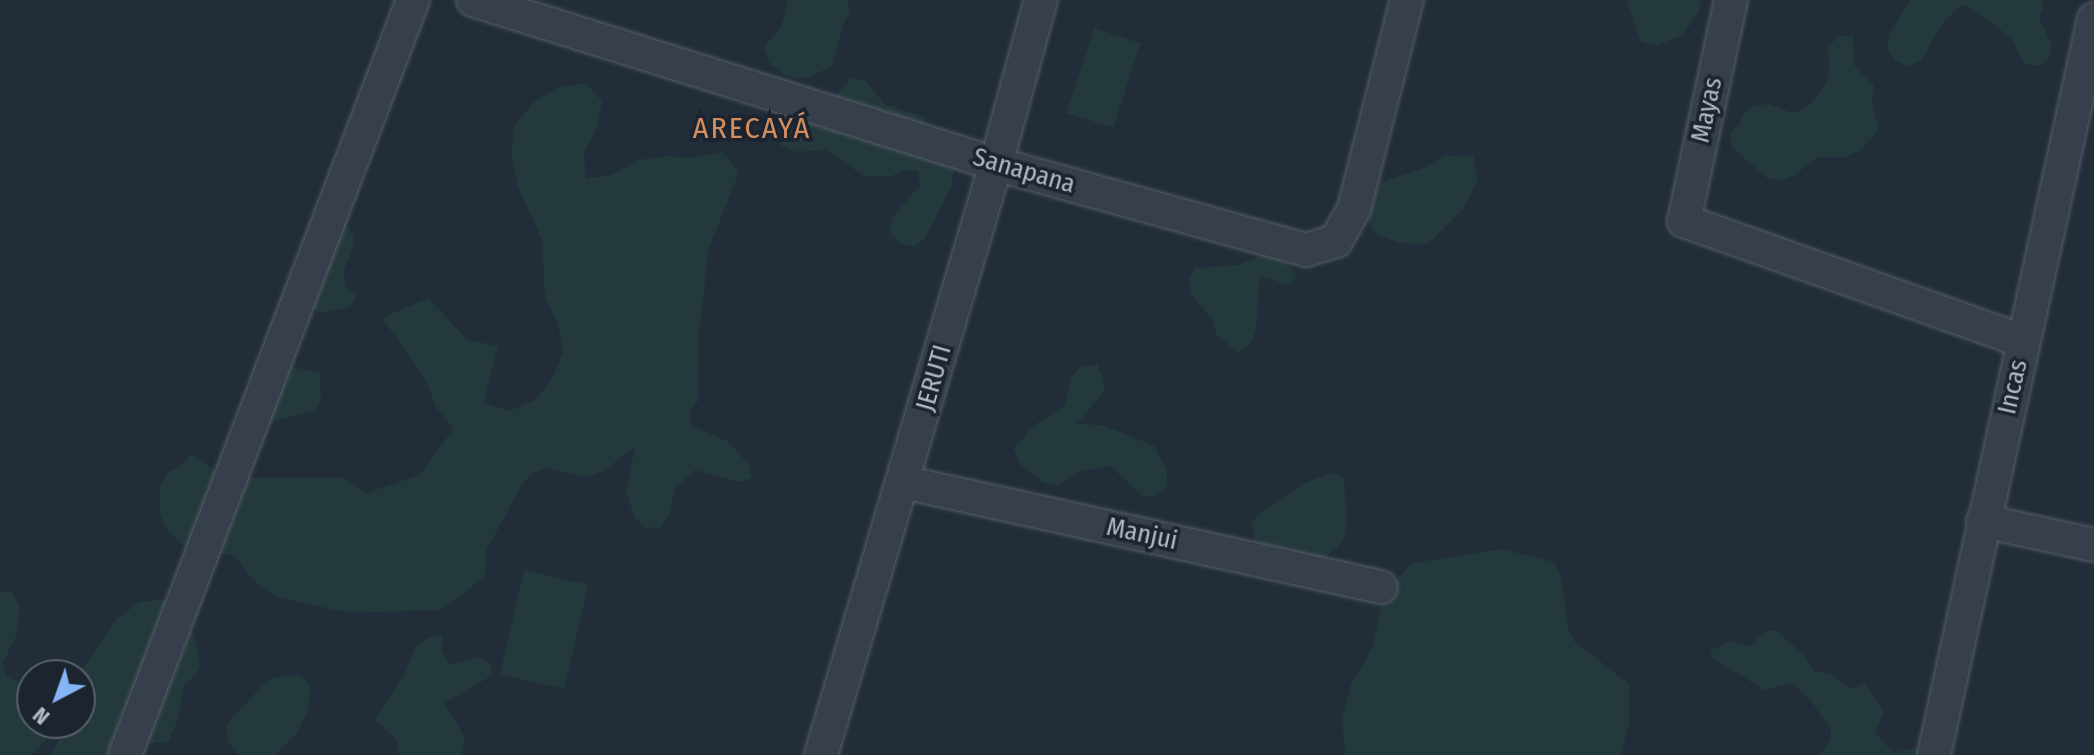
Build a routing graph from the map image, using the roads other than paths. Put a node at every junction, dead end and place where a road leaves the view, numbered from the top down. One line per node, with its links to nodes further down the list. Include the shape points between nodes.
1 (413, 0): 13 (street)
2 (473, 0): 7 (street, Sanapana)
3 (1041, 0): 7 (street, JERUTI)
4 (1407, 0): 7 (street, Sanapana, via 1354,209 1336,241 1306,250)
5 (1731, 0): 8 (street, Mayas, via 1684,221)
6 (2094, 19): 8 (street, Incas)
7 (996, 164): 9 (street, JERUTI)
8 (2023, 341): 10 (street, Incas)
9 (903, 482): 12 (street, Manjui); 14 (street, JERUTI)
10 (1983, 521): 11 (street); 15 (street, Incas)
11 (2094, 545)
12 (1381, 587)
13 (125, 755)
14 (821, 755)
15 (1934, 755)

